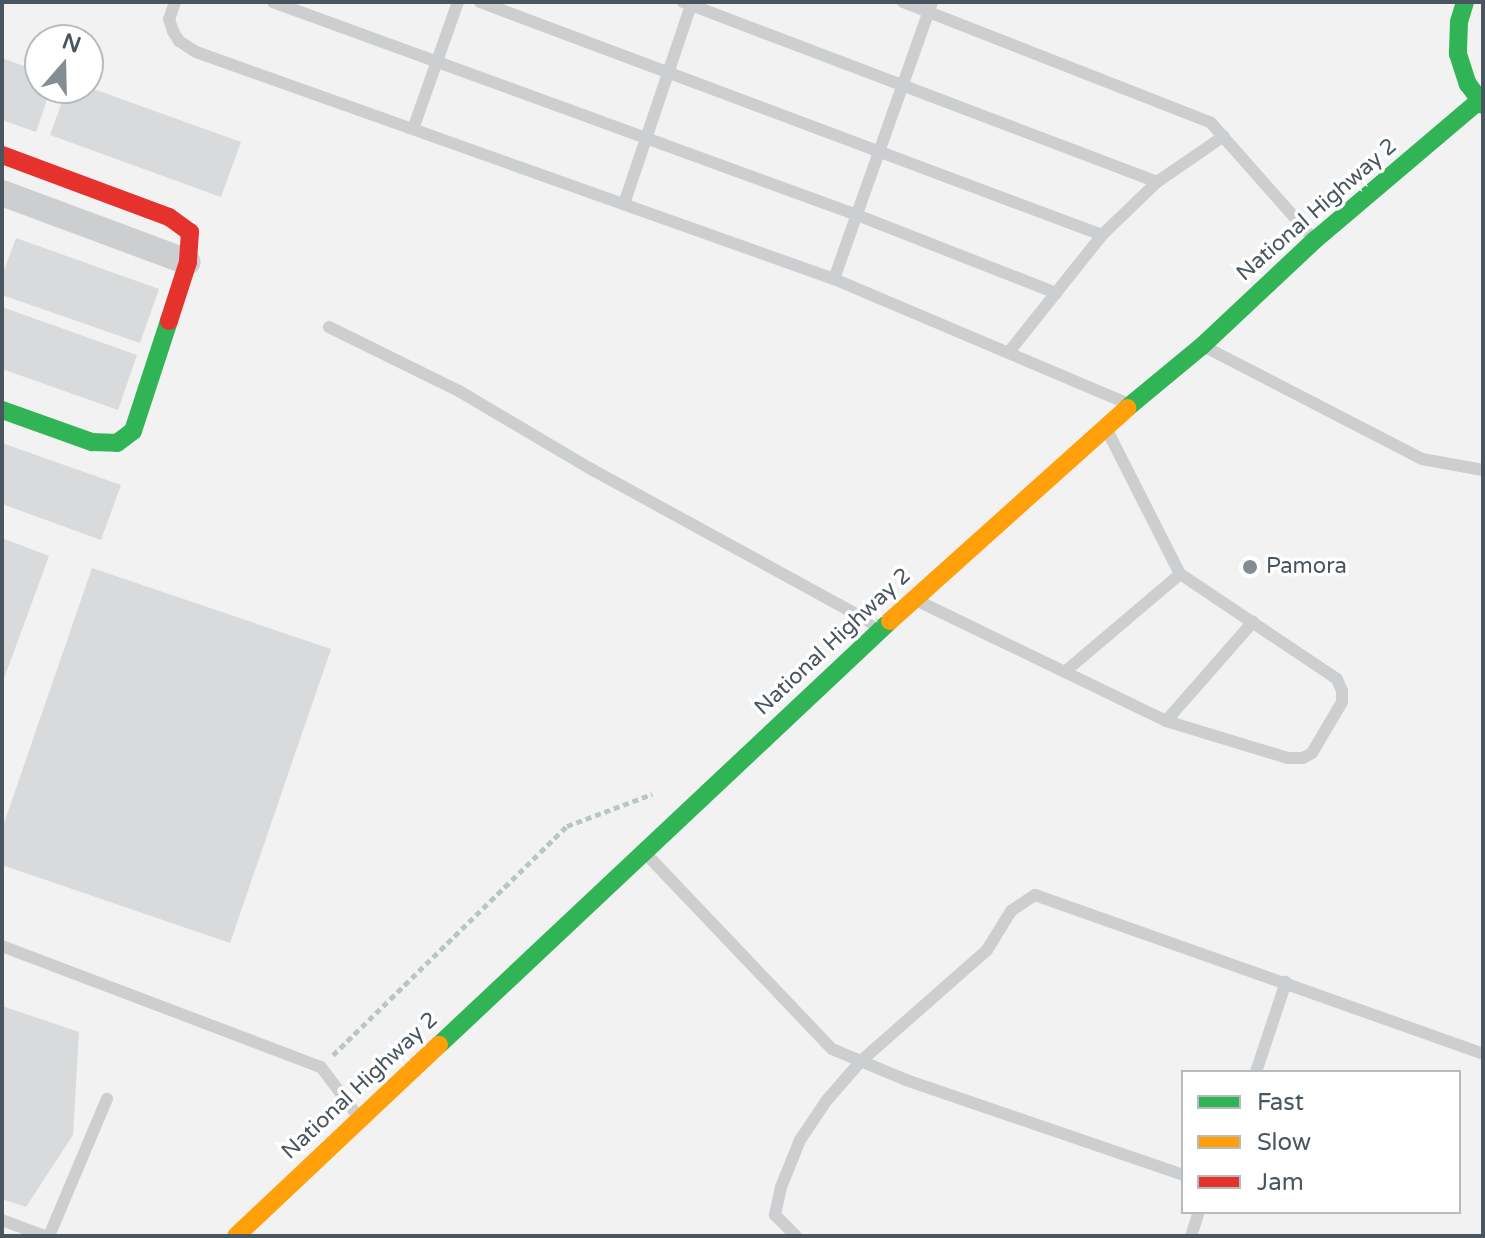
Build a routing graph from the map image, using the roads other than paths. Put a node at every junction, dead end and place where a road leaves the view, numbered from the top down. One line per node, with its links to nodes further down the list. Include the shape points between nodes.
1 (175, 2): 13 (lane, via 169,19 173,31 196,52)
2 (273, 2): 9 (lane)
3 (458, 2): 9 (lane)
4 (480, 2): 10 (lane)
5 (903, 2): 8 (lane)
6 (1465, 2): 12 (main road, via 1458,54)
7 (689, 3): 10 (lane); 11 (lane)
8 (931, 7): 11 (lane); 14 (lane, via 1190,113)
9 (437, 63): 13 (lane); 15 (lane)
10 (668, 71): 15 (lane); 16 (lane)
11 (903, 84): 16 (lane); 18 (lane)
12 (1481, 103): 23 (main road, National Highway 2)
13 (413, 129): 20 (lane)
14 (1224, 136): 18 (lane); 23 (lane)
15 (645, 140): 20 (lane); 21 (lane)
16 (880, 150): 21 (lane); 22 (lane)
17 (2, 155): 24 (main road, via 169,217 190,232)
18 (1157, 182): 22 (lane)
19 (2, 193): 24 (street)
20 (624, 204): 25 (lane)
21 (857, 215): 25 (lane); 26 (lane)
22 (1102, 235): 26 (lane)
23 (1315, 240): 28 (main road, National Highway 2)
24 (188, 262): 31 (main road, via 133,431 117,443 92,442)
25 (834, 279): 29 (lane)
26 (1056, 293): 29 (lane)
27 (329, 327): 37 (lane, via 459,391)
28 (1202, 346): 30 (main road, National Highway 2); 33 (lane, via 1422,459)
29 (1009, 352): 30 (lane)
30 (1131, 405): 32 (main road, National Highway 2)
31 (2, 410)
32 (1106, 427): 34 (lane); 35 (main road, National Highway 2)
33 (1483, 470)
34 (1180, 574): 36 (lane); 38 (lane)
35 (913, 599): 37 (main road, National Highway 2); 38 (lane)
36 (1253, 622): 39 (lane); 39 (lane, via 1337,679 1342,702 1312,753 1288,758)
37 (882, 628): 40 (main road, National Highway 2)
38 (1067, 670): 39 (lane)
39 (1166, 721)
40 (643, 852): 44 (lane, via 832,1049); 47 (main road, National Highway 2)
41 (2, 946): 47 (lane, via 321,1067)
42 (1286, 982): 43 (lane); 44 (lane, via 1035,895 1011,911 987,950); 45 (lane)
43 (1483, 1054)
44 (861, 1061): 48 (lane); 53 (lane, via 800,1140 781,1187 775,1215)
45 (1257, 1070)
46 (107, 1099): 51 (lane)
47 (360, 1119): 52 (main road, National Highway 2)
48 (1181, 1174)
49 (1198, 1214): 54 (lane)
50 (2, 1220): 51 (lane)
51 (47, 1236)
52 (236, 1236)
53 (796, 1236)
54 (1191, 1236)

